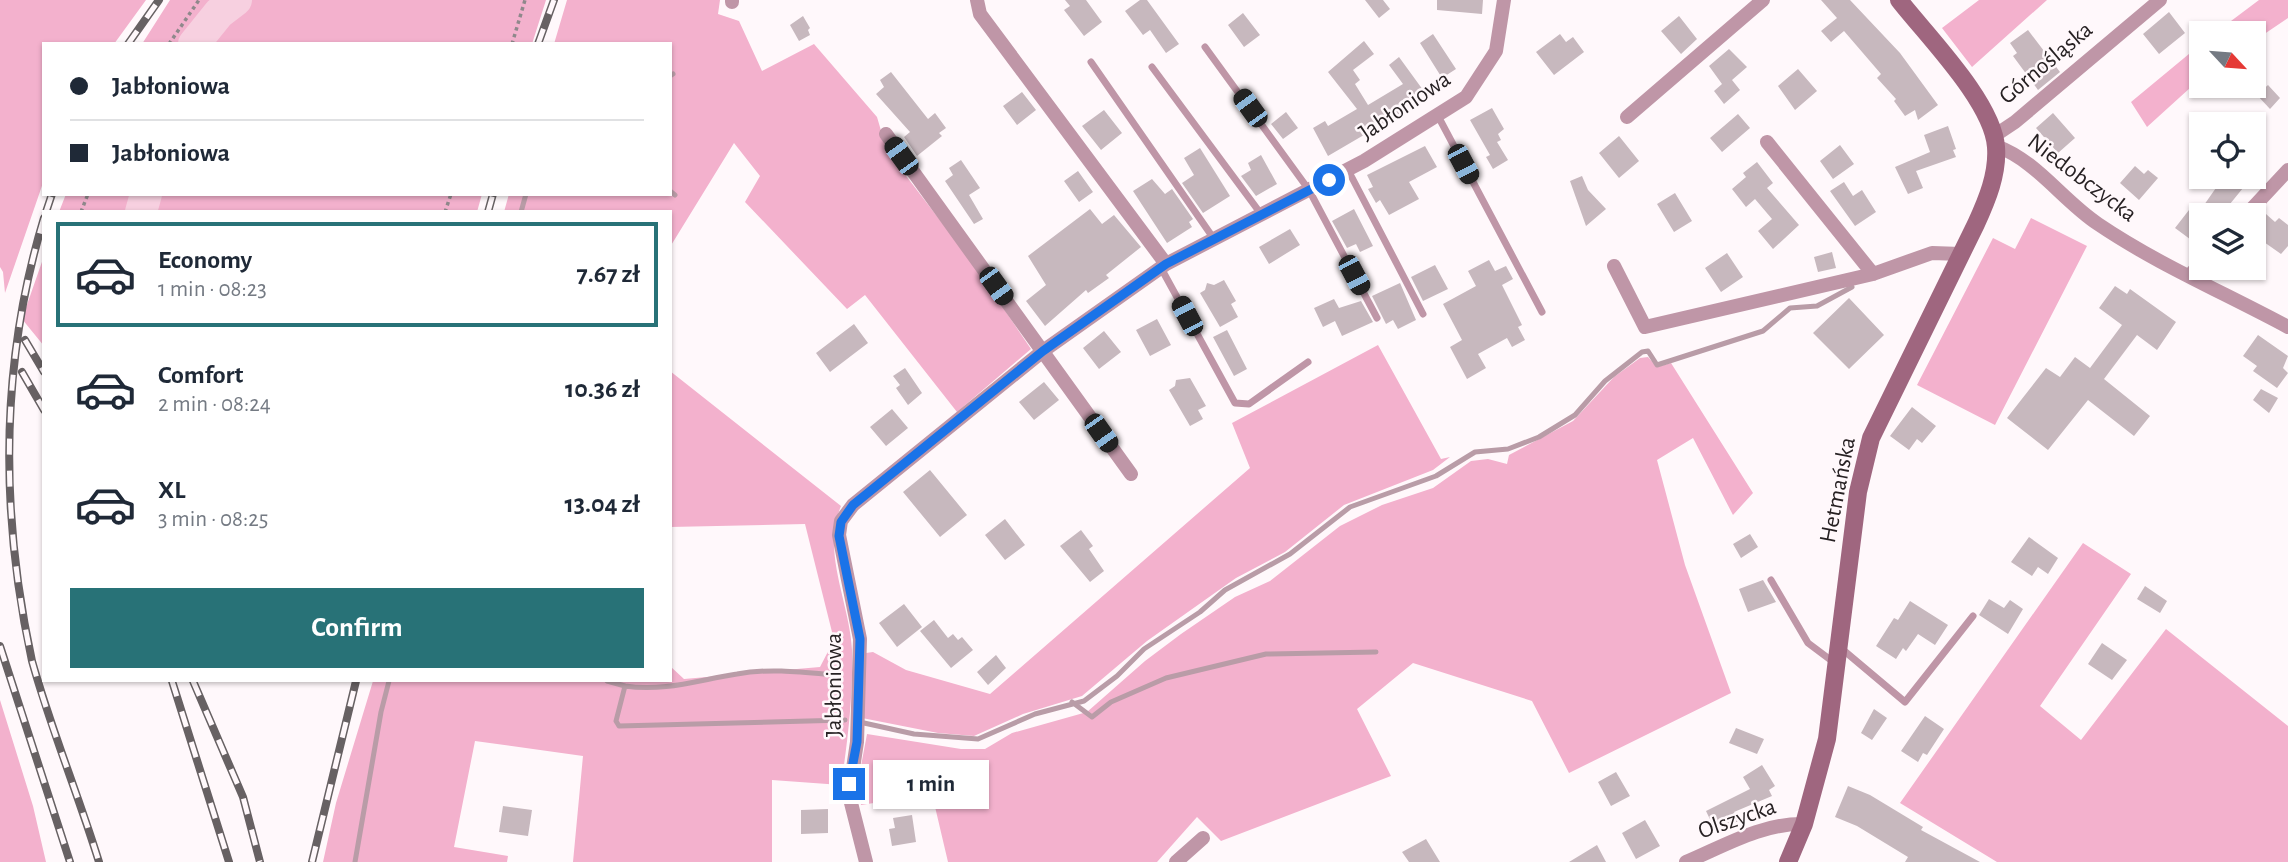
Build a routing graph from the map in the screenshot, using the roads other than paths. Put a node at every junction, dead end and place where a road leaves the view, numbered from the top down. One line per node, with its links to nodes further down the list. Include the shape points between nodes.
1 (977, 0): 21 (street, via 980,14)
2 (1504, 0): 9 (street, Jabłoniowa, via 1496,51 1466,97)
3 (1763, 0): 10 (street)
4 (1899, 0): 12 (street, Górnośląska, via 1979,102)
5 (2160, 0): 12 (street, Górnośląska)
6 (1205, 47): 16 (lane)
7 (1091, 62): 19 (lane)
8 (1152, 67): 18 (lane)
9 (1437, 115): 14 (street, Jabłoniowa); 26 (lane)
10 (1627, 117)
11 (886, 134): 30 (street)
12 (1995, 141): 20 (street, Hetmańska, via 1987,200); 24 (street, Niedobczycka, via 2101,226)
13 (1767, 142): 23 (street)
14 (1348, 170): 16 (street, Jabłoniowa); 27 (lane)
15 (2288, 170): 17 (street)
16 (1309, 190): 18 (street, Jabłoniowa); 28 (lane)
17 (2257, 203)
18 (1262, 214): 19 (street, Jabłoniowa)
19 (1214, 239): 21 (street, Jabłoniowa)
20 (1961, 254): 23 (street, via 1932,253); 35 (street, Hetmańska, via 1871,438 1858,492)
21 (1164, 266): 30 (street, Jabłoniowa); 31 (lane, via 1235,403 1249,404)
22 (1615, 266): 23 (street, via 1645,327)
23 (1873, 274)
24 (2189, 274)
25 (2199, 280): 29 (street, Niedobczycka)
26 (1542, 312)
27 (1423, 314)
28 (1377, 318)
29 (2288, 327)
30 (1043, 351): 32 (street); 39 (street, Jabłoniowa, via 853,505 841,522 839,536 860,639 857,742 849,795)
31 (1308, 362)
32 (1131, 474)
33 (1771, 580): 36 (lane, via 1808,643)
34 (1973, 616): 35 (lane, via 1905,702)
35 (1839, 646): 36 (street, Hetmańska)
36 (1836, 665): 37 (street, Hetmańska, via 1827,739)
37 (1804, 824): 41 (street, Olszycka, via 1762,830); 42 (street, Hetmańska)
38 (1203, 838): 40 (street)
39 (866, 862)
40 (1176, 862)
41 (1686, 862)
42 (1788, 862)

